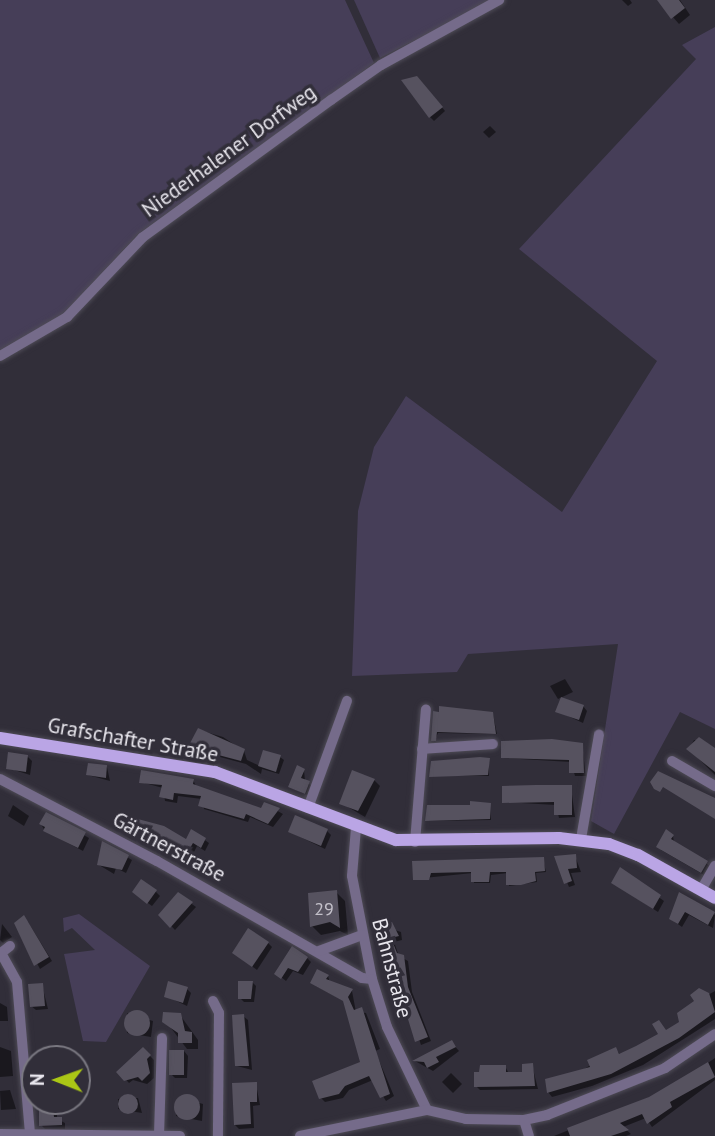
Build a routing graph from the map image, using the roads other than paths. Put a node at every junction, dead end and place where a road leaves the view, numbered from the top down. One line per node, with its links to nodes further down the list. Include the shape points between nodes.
1 (499, 0): 2 (street, Niederhalener Dorfweg, via 381,65 341,93 143,237 67,317)
2 (0, 356)
3 (347, 701): 12 (street)
4 (426, 709): 8 (street)
5 (599, 735): 14 (street)
6 (0, 738): 12 (main road, Grafschafter Straße, via 215,772)
7 (493, 744): 8 (street)
8 (422, 749): 15 (street)
9 (672, 761): 11 (street)
10 (0, 779): 21 (street, Gärtnerstraße)
11 (715, 786)
12 (308, 808): 13 (main road, Grafschafter Straße)
13 (356, 828): 15 (main road, Grafschafter Straße); 19 (street, Bahnstraße, via 352,876)
14 (581, 839): 15 (main road, Grafschafter Straße); 17 (main road, Grafschafter Straße, via 638,855)
15 (415, 842)
16 (715, 866): 17 (street)
17 (701, 890): 18 (main road, Grafschafter Straße)
18 (715, 898)
19 (362, 935): 21 (street); 23 (street, Bahnstraße)
20 (9, 946): 22 (street)
21 (319, 951): 23 (street, Gärtnerstraße, via 362,978)
22 (0, 953): 30 (street, via 17,982)
23 (372, 979): 27 (street, Bahnstraße, via 387,1027)
24 (213, 1001): 33 (street, via 219,1013)
25 (715, 1034): 28 (street, via 665,1068 612,1093)
26 (162, 1038): 31 (street)
27 (427, 1110): 28 (street, via 449,1118); 34 (street)
28 (524, 1120): 35 (street)
29 (0, 1134): 30 (street)
30 (30, 1134): 31 (street)
31 (159, 1135): 32 (street)
32 (180, 1136)
33 (218, 1136)
34 (300, 1136)
35 (528, 1136)

